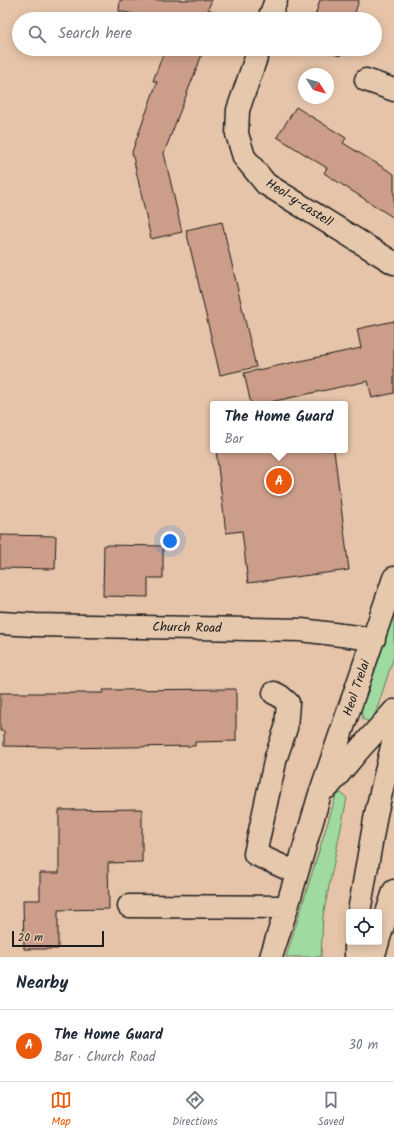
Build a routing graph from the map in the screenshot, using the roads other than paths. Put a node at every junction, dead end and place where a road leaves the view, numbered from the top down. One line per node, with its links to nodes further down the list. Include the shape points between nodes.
1 (276, 0): 2 (street)
2 (272, 12)
3 (257, 56): 6 (street, Heol-y-castell, via 238,110 237,134 244,157 266,184)
4 (366, 80): 5 (street)
5 (394, 90)
6 (394, 263)
7 (394, 578): 9 (street, Heol Trelai)
8 (0, 623): 9 (street, Church Road, via 300,630)
9 (374, 639): 13 (street, Heol Trelai)
10 (274, 693): 14 (street, via 288,703 286,728 276,757 255,854)
11 (394, 711): 13 (street, Heol Trelai)
12 (394, 738): 18 (street, via 376,814)
13 (319, 797): 14 (street, Heol Trelai)
14 (298, 872): 17 (street, Heol Trelai)
15 (394, 892): 19 (street)
16 (129, 906): 17 (street)
17 (287, 907): 22 (street, Heol Trelai)
18 (360, 909)
19 (382, 929)
20 (356, 945): 23 (street)
21 (377, 945): 24 (street)
22 (271, 957)
23 (356, 957)
24 (373, 957)

